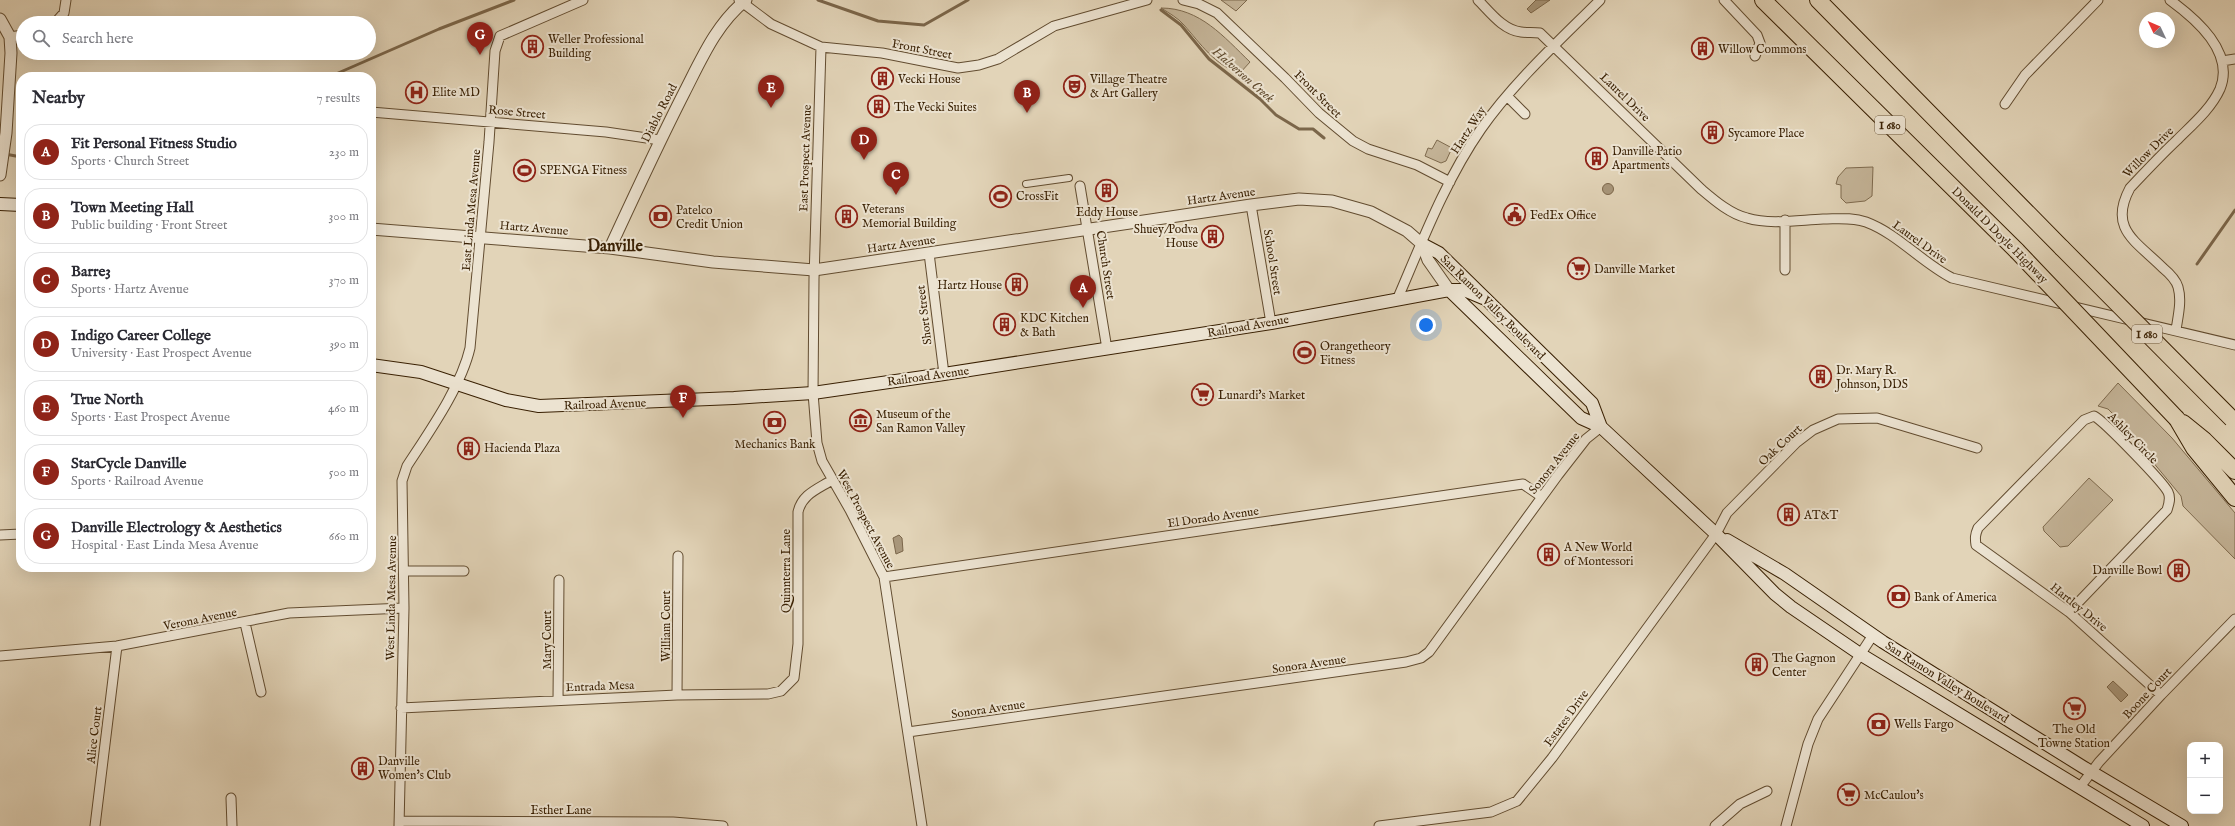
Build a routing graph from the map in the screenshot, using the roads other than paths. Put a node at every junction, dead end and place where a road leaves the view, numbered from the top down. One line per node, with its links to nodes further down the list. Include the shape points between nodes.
1 (66, 0): 13 (street)
2 (582, 0): 26 (street, East Linda Mesa Avenue, via 500,36 495,51)
3 (1147, 0): 18 (street, Front Street, via 1054,26 979,66 958,68 882,53)
4 (1183, 0): 31 (street, Front Street, via 1199,4 1217,14 1323,117 1353,141 1417,165)
5 (1478, 0): 17 (street, Laurel Drive, via 1512,30 1540,33)
6 (1600, 0): 17 (street, Hartz Way)
7 (1724, 0): 19 (street, via 1757,35 1760,43)
8 (1763, 0): 59 (highway, Donald D Doyle Highway / I 680, bridge, via 2017,251)
9 (1818, 0): 57 (highway, I 680, bridge)
10 (2098, 0): 23 (street, via 2025,75)
11 (2170, 0): 21 (street, Willow Drive, via 2208,34 2221,54)
12 (743, 1): 18 (street, Front Street, via 771,24); 27 (street, Diablo Road, via 711,41)
13 (61, 16)
14 (0, 19): 16 (street)
15 (16, 36): 16 (street)
16 (10, 37): 28 (street, via 6,133)
17 (1555, 45): 22 (street, Hartz Way); 37 (street, Laurel Drive, via 1713,200 1747,218)
18 (821, 47): 44 (street, East Prospect Avenue)
19 (1755, 56)
20 (2235, 59): 21 (street)
21 (2222, 61): 50 (street, Willow Drive, via 2223,77 2220,89 2208,108 2130,188 2122,203 2121,218 2127,233 2178,286 2180,300)
22 (1508, 97): 25 (street); 31 (street, Hartz Way, via 1480,131)
23 (2005, 104)
24 (376, 112): 26 (street, Rose Street)
25 (1525, 114)
26 (491, 121): 27 (street, Rose Street); 40 (street, East Linda Mesa Avenue)
27 (660, 140): 42 (street, Diablo Road)
28 (0, 171): 29 (street)
29 (0, 175)
30 (1070, 178): 32 (street)
31 (1450, 182): 41 (street, Hartz Way)
32 (1026, 184)
33 (1080, 186): 39 (street, Church Street)
34 (0, 204): 35 (main road)
35 (16, 205)
36 (1251, 205): 39 (street, Hartz Avenue); 41 (street, Hartz Avenue, via 1299,199 1332,200 1387,219); 49 (street, School Street)
37 (1785, 220): 45 (street); 50 (street, Laurel Drive, via 1864,221 1895,238 1935,269 1952,278)
38 (376, 228): 40 (street, Hartz Avenue)
39 (1088, 229): 43 (street, Hartz Avenue); 52 (street, Church Street)
40 (480, 236): 42 (street, Hartz Avenue); 55 (street, East Linda Mesa Avenue, via 470,348)
41 (1422, 244): 46 (street, San Ramon Valley Boulevard, via 1428,260); 47 (main road, San Ramon Valley Boulevard, via 1439,254); 48 (street, Hartz Way)
42 (610, 248): 44 (street, Hartz Avenue, via 713,262)
43 (929, 253): 44 (street, Hartz Avenue); 54 (street, Short Street)
44 (814, 270): 56 (street, West Prospect Avenue)
45 (1785, 270)
46 (1449, 290): 47 (main road, Railroad Avenue, via 1464,290); 48 (main road, Railroad Avenue); 58 (main road, San Ramon Valley Boulevard, via 1581,418)
47 (1483, 298): 58 (main road, San Ramon Valley Boulevard, via 1592,402)
48 (1397, 300): 49 (main road, Railroad Avenue)
49 (1271, 323): 52 (main road, Railroad Avenue)
50 (2176, 330): 51 (street, Laurel Drive)
51 (2235, 345)
52 (1107, 349): 54 (main road, Railroad Avenue)
53 (376, 366): 55 (main road, Railroad Avenue, via 421,372)
54 (944, 374): 56 (main road, Railroad Avenue)
55 (456, 384): 56 (main road, Railroad Avenue, via 506,400 539,406 708,400); 70 (street, West Linda Mesa Avenue, via 407,466 402,481)
56 (813, 393): 62 (street, West Prospect Avenue, via 819,452)
57 (2234, 421)
58 (1601, 427): 63 (street, Sonora Avenue, via 1586,439); 66 (main road, San Ramon Valley Boulevard)
59 (2199, 444): 61 (highway); 64 (highway)
60 (1977, 448): 66 (street, Oak Court, via 1877,418 1838,419 1812,430 1796,443 1727,513)
61 (2235, 471)
62 (832, 480): 72 (street, West Prospect Avenue); 82 (street, Quinnterra Lane, via 807,495 798,512 798,644)
63 (1542, 497): 72 (street, El Dorado Avenue, via 1523,484); 88 (street, Sonora Avenue, via 1429,652 1421,658)
64 (2235, 498)
65 (16, 534): 67 (street)
66 (1716, 534): 78 (main road, San Ramon Valley Boulevard, via 1785,574); 80 (main road, San Ramon Valley Boulevard, via 1774,594); 94 (street, Estates Drive, via 1552,758 1517,801 1491,812)
67 (0, 535)
68 (1976, 545): 75 (street, Hartley Drive); 75 (street, Ashley Circle, via 1974,536 1978,528 2084,420 2094,416 2100,419 2168,492 2170,501 2168,510)
69 (678, 556): 84 (street, William Court)
70 (404, 571): 71 (street); 74 (street, West Linda Mesa Avenue)
71 (464, 571)
72 (884, 577): 88 (street, West Prospect Avenue)
73 (559, 580): 86 (street, Mary Court)
74 (404, 608): 77 (street, Verona Avenue, via 289,613); 87 (street, West Linda Mesa Avenue)
75 (2070, 612): 85 (street, Hartley Drive)
76 (2235, 619): 85 (street, Boone Court)
77 (245, 623): 79 (street, Verona Avenue); 83 (street)
78 (1873, 635): 80 (street); 89 (main road, San Ramon Valley Boulevard)
79 (117, 646): 81 (street, Verona Avenue); 95 (street, Alice Court)
80 (1860, 654): 90 (main road, San Ramon Valley Boulevard); 101 (street, via 1818,720 1808,744)
81 (0, 656)
82 (794, 678): 84 (street, Entrada Mesa, via 786,689 768,694)
83 (261, 692)
84 (678, 695): 86 (street, Entrada Mesa)
85 (2161, 695): 89 (street, Boone Court)
86 (558, 700): 87 (street, Entrada Mesa)
87 (401, 708): 93 (street, West Linda Mesa Avenue)
88 (908, 732): 98 (street, West Prospect Avenue)
89 (2091, 772): 90 (street, Boone Court); 103 (main road, San Ramon Valley Boulevard)
90 (2080, 787): 102 (main road, San Ramon Valley Boulevard)
91 (1767, 791): 100 (street, via 1740,804)
92 (231, 798): 96 (street)
93 (399, 824): 97 (street, Esther Lane, via 673,822)
94 (1392, 825): 99 (street, Estates Drive)
95 (95, 826)
96 (232, 826)
97 (723, 826)
98 (922, 826)
99 (1378, 826)
100 (1716, 826)
101 (1786, 826)
102 (2143, 826)
103 (2182, 826)

